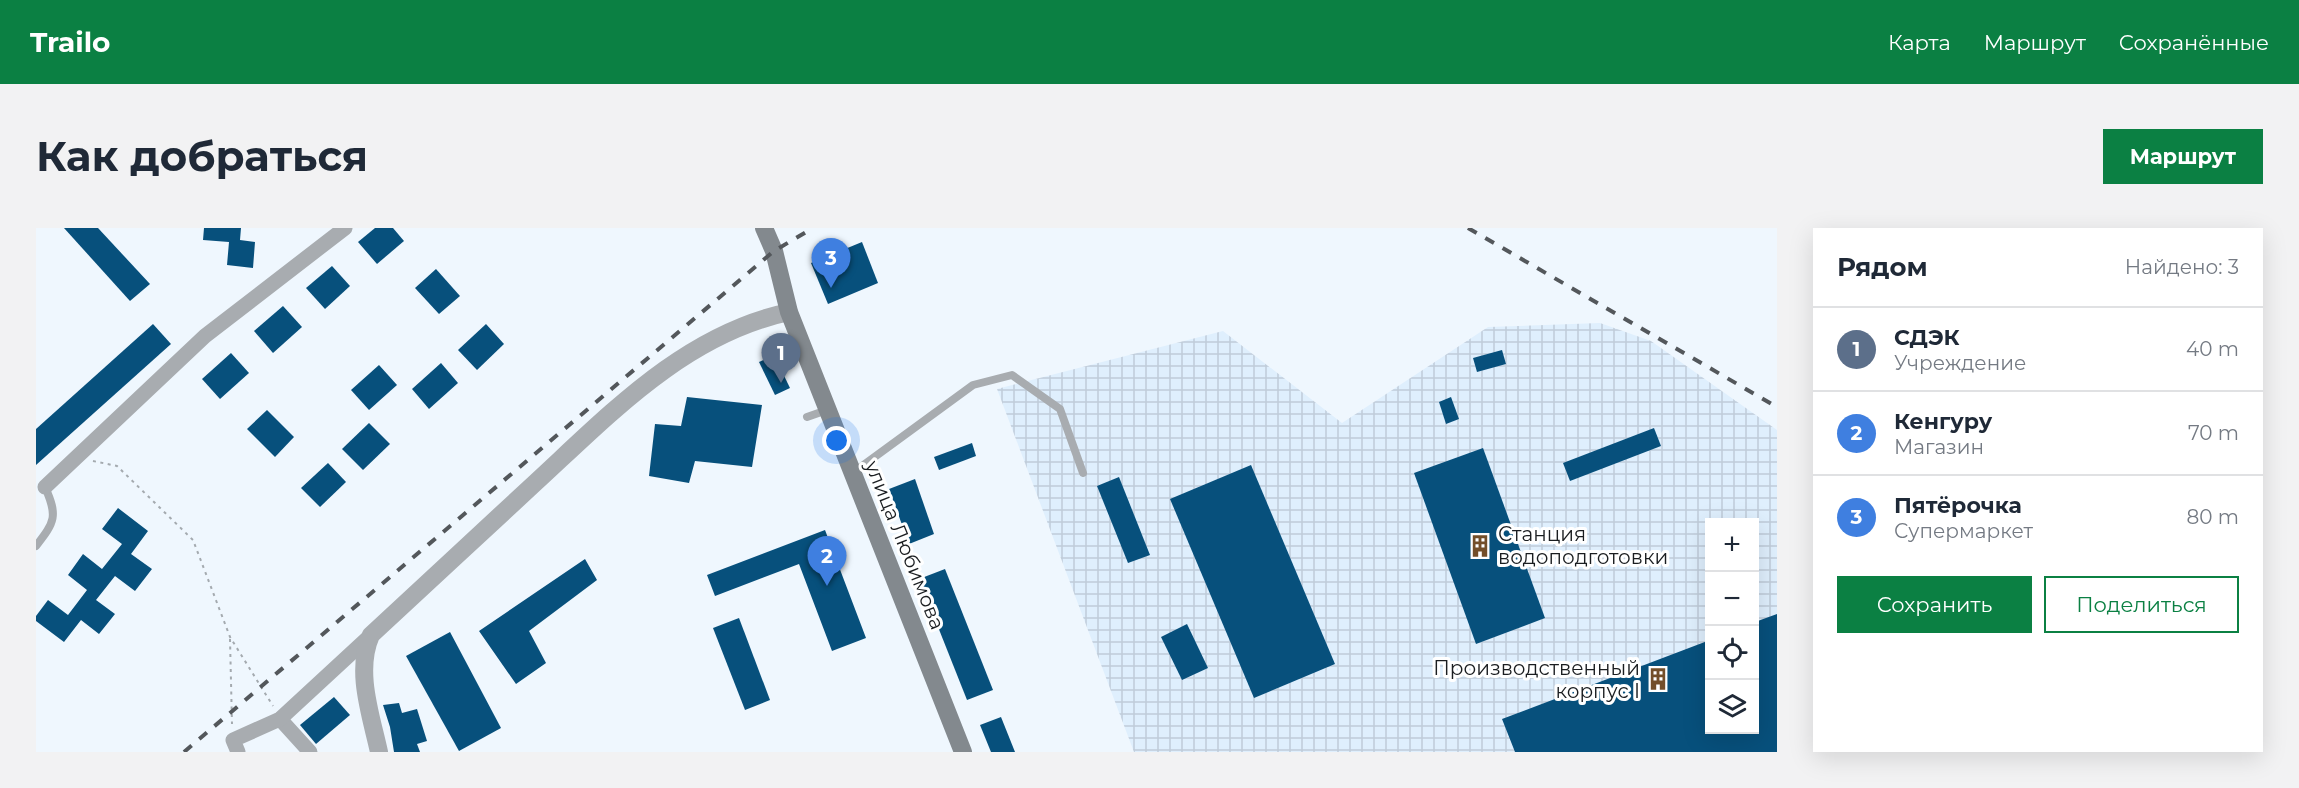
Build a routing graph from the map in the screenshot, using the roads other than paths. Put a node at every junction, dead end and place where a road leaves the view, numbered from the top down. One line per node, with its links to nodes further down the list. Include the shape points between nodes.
1 (345, 228): 8 (street, via 205,336)
2 (764, 228): 3 (main road, улица Любимова, via 774,251)
3 (789, 312): 4 (main road, улица Любимова); 10 (street, via 712,339 650,380)
4 (827, 410): 5 (lane); 6 (main road, улица Любимова)
5 (807, 417)
6 (852, 473): 7 (lane, via 973,386 1012,375 1060,409); 15 (main road, улица Любимова)
7 (1083, 473)
8 (45, 487): 9 (lane, via 55,509 51,527)
9 (36, 546)
10 (371, 635): 11 (street); 14 (street, via 366,645 364,680)
11 (280, 719): 12 (street); 13 (street)
12 (236, 746)
13 (309, 752)
14 (379, 752)
15 (963, 752)

